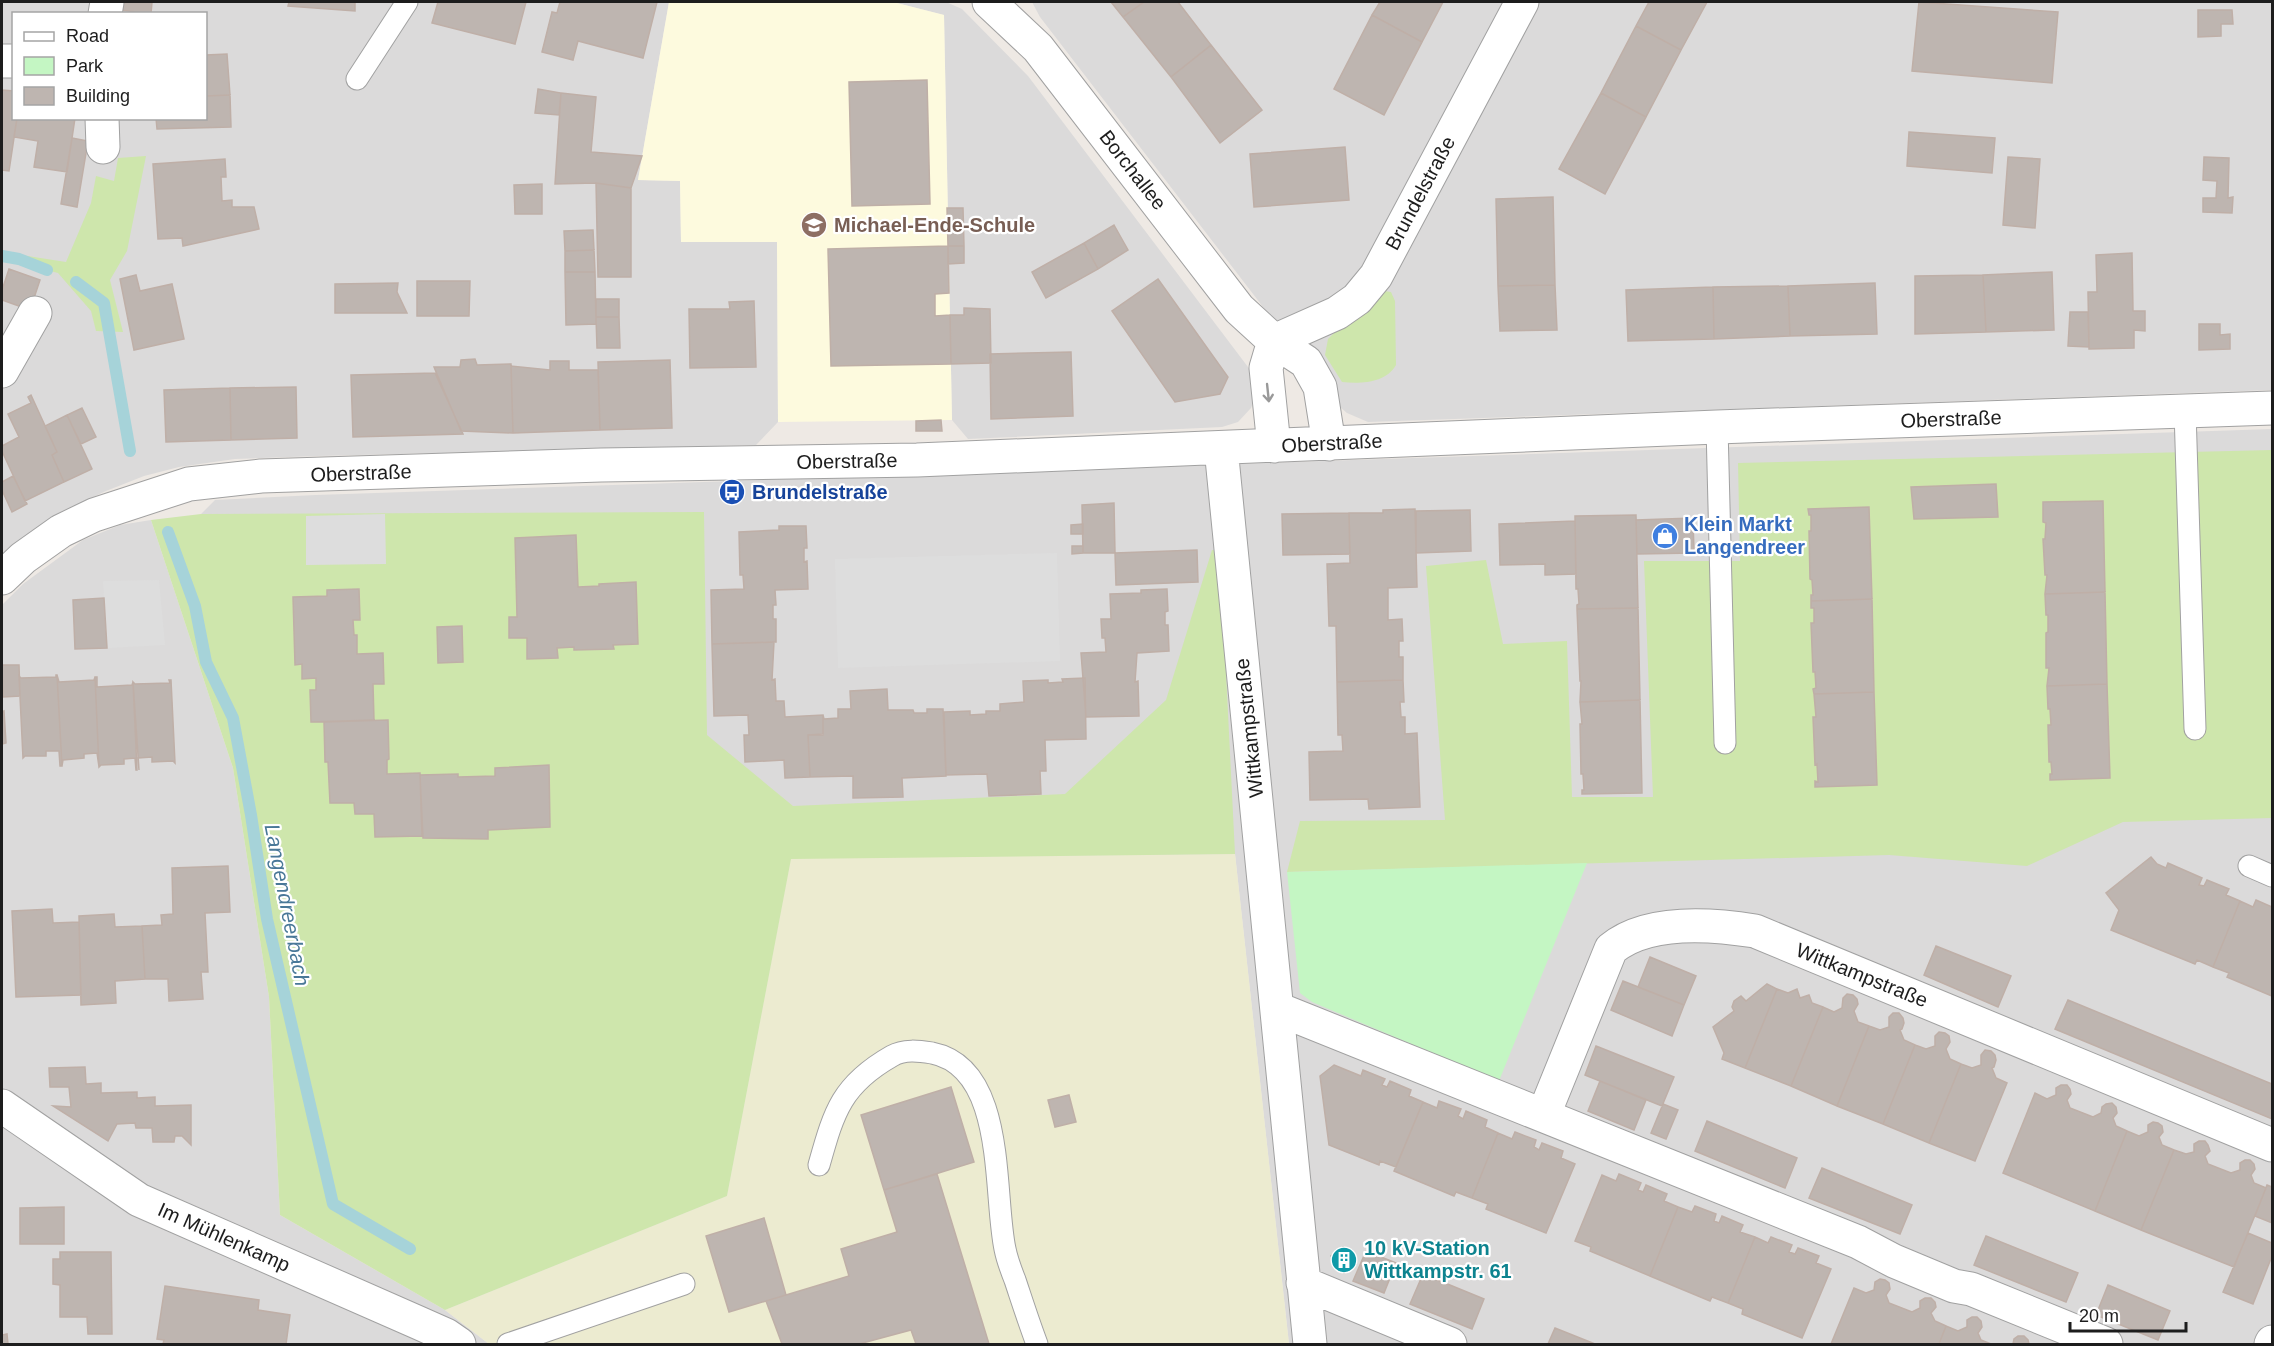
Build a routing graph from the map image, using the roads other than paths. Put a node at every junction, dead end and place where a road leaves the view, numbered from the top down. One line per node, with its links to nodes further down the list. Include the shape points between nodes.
1 (407, 2): 4 (lane)
2 (989, 2): 6 (street, Borchallee, via 1038,48 1239,309)
3 (1522, 2): 6 (street, Brundelstraße, via 1376,276 1357,299 1337,314)
4 (357, 79)
5 (35, 313): 7 (street)
6 (1274, 341): 11 (street, Borchallee, via 1306,362 1320,387); 12 (street, one-way to 12, via 1266,368)
7 (2, 371)
8 (2272, 408): 9 (street, Oberstraße)
9 (2185, 411): 10 (street, Oberstraße); 15 (lane)
10 (1717, 427): 11 (street, Oberstraße); 16 (lane)
11 (1329, 444): 12 (street, Oberstraße)
12 (1274, 446): 13 (street, Oberstraße)
13 (1221, 448): 14 (street, Oberstraße, via 261,476 189,484 94,515 61,531); 19 (street, Wittkampstraße)
14 (2, 578)
15 (2195, 729)
16 (1725, 743)
17 (2249, 866): 18 (lane)
18 (2272, 876)
19 (1278, 1009): 21 (street); 24 (street, Wittkampstraße)
20 (2, 1106): 26 (street, Im Mühlenkamp, via 139,1200)
21 (1544, 1114): 22 (street, Wittkampstraße, via 1611,949 1640,932 1723,926 1755,931); 31 (street, via 1858,1242 1894,1261)
22 (2272, 1144)
23 (819, 1165): 28 (lane, via 837,1109 848,1090 874,1067 896,1054 918,1050 944,1056 965,1071 982,1097 997,1160 1005,1250)
24 (1302, 1283): 29 (street, Wittkampstraße); 30 (street)
25 (684, 1284): 27 (lane)
26 (459, 1344)
27 (508, 1344)
28 (1036, 1344)
29 (1310, 1344)
30 (1450, 1344)
31 (2106, 1344)

